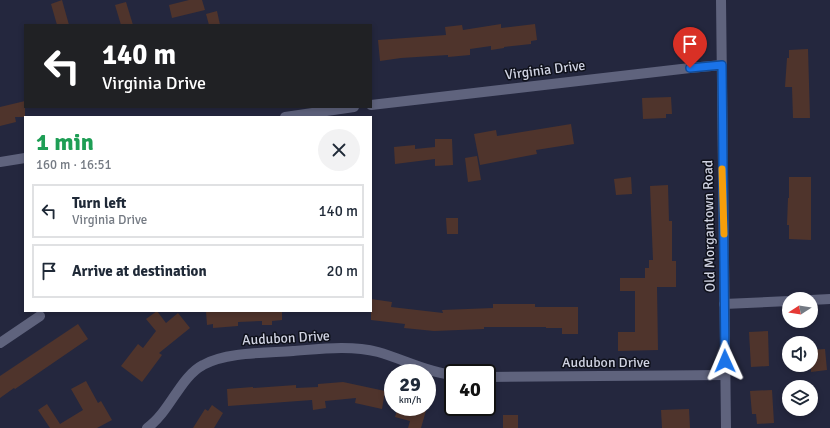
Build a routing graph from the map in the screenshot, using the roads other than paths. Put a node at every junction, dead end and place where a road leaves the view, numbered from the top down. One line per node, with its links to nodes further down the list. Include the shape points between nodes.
1 (721, 0): 2 (street, Old Morgantown Road)
2 (722, 65): 3 (street, Virginia Drive); 11 (street, Old Morgantown Road)
3 (372, 105)
4 (347, 108): 5 (street)
5 (292, 116)
6 (24, 158): 7 (street)
7 (0, 162)
8 (830, 299): 9 (street)
9 (818, 300)
10 (782, 301): 11 (street)
11 (724, 304): 15 (street, Old Morgantown Road)
12 (40, 316): 13 (street)
13 (0, 342)
14 (444, 374): 17 (street, Audubon Drive, via 363,349 241,354 212,361 197,369 164,412)
15 (725, 375): 16 (street, Audubon Drive); 18 (street, Old Morgantown Road)
16 (496, 378)
17 (147, 428)
18 (726, 428)

